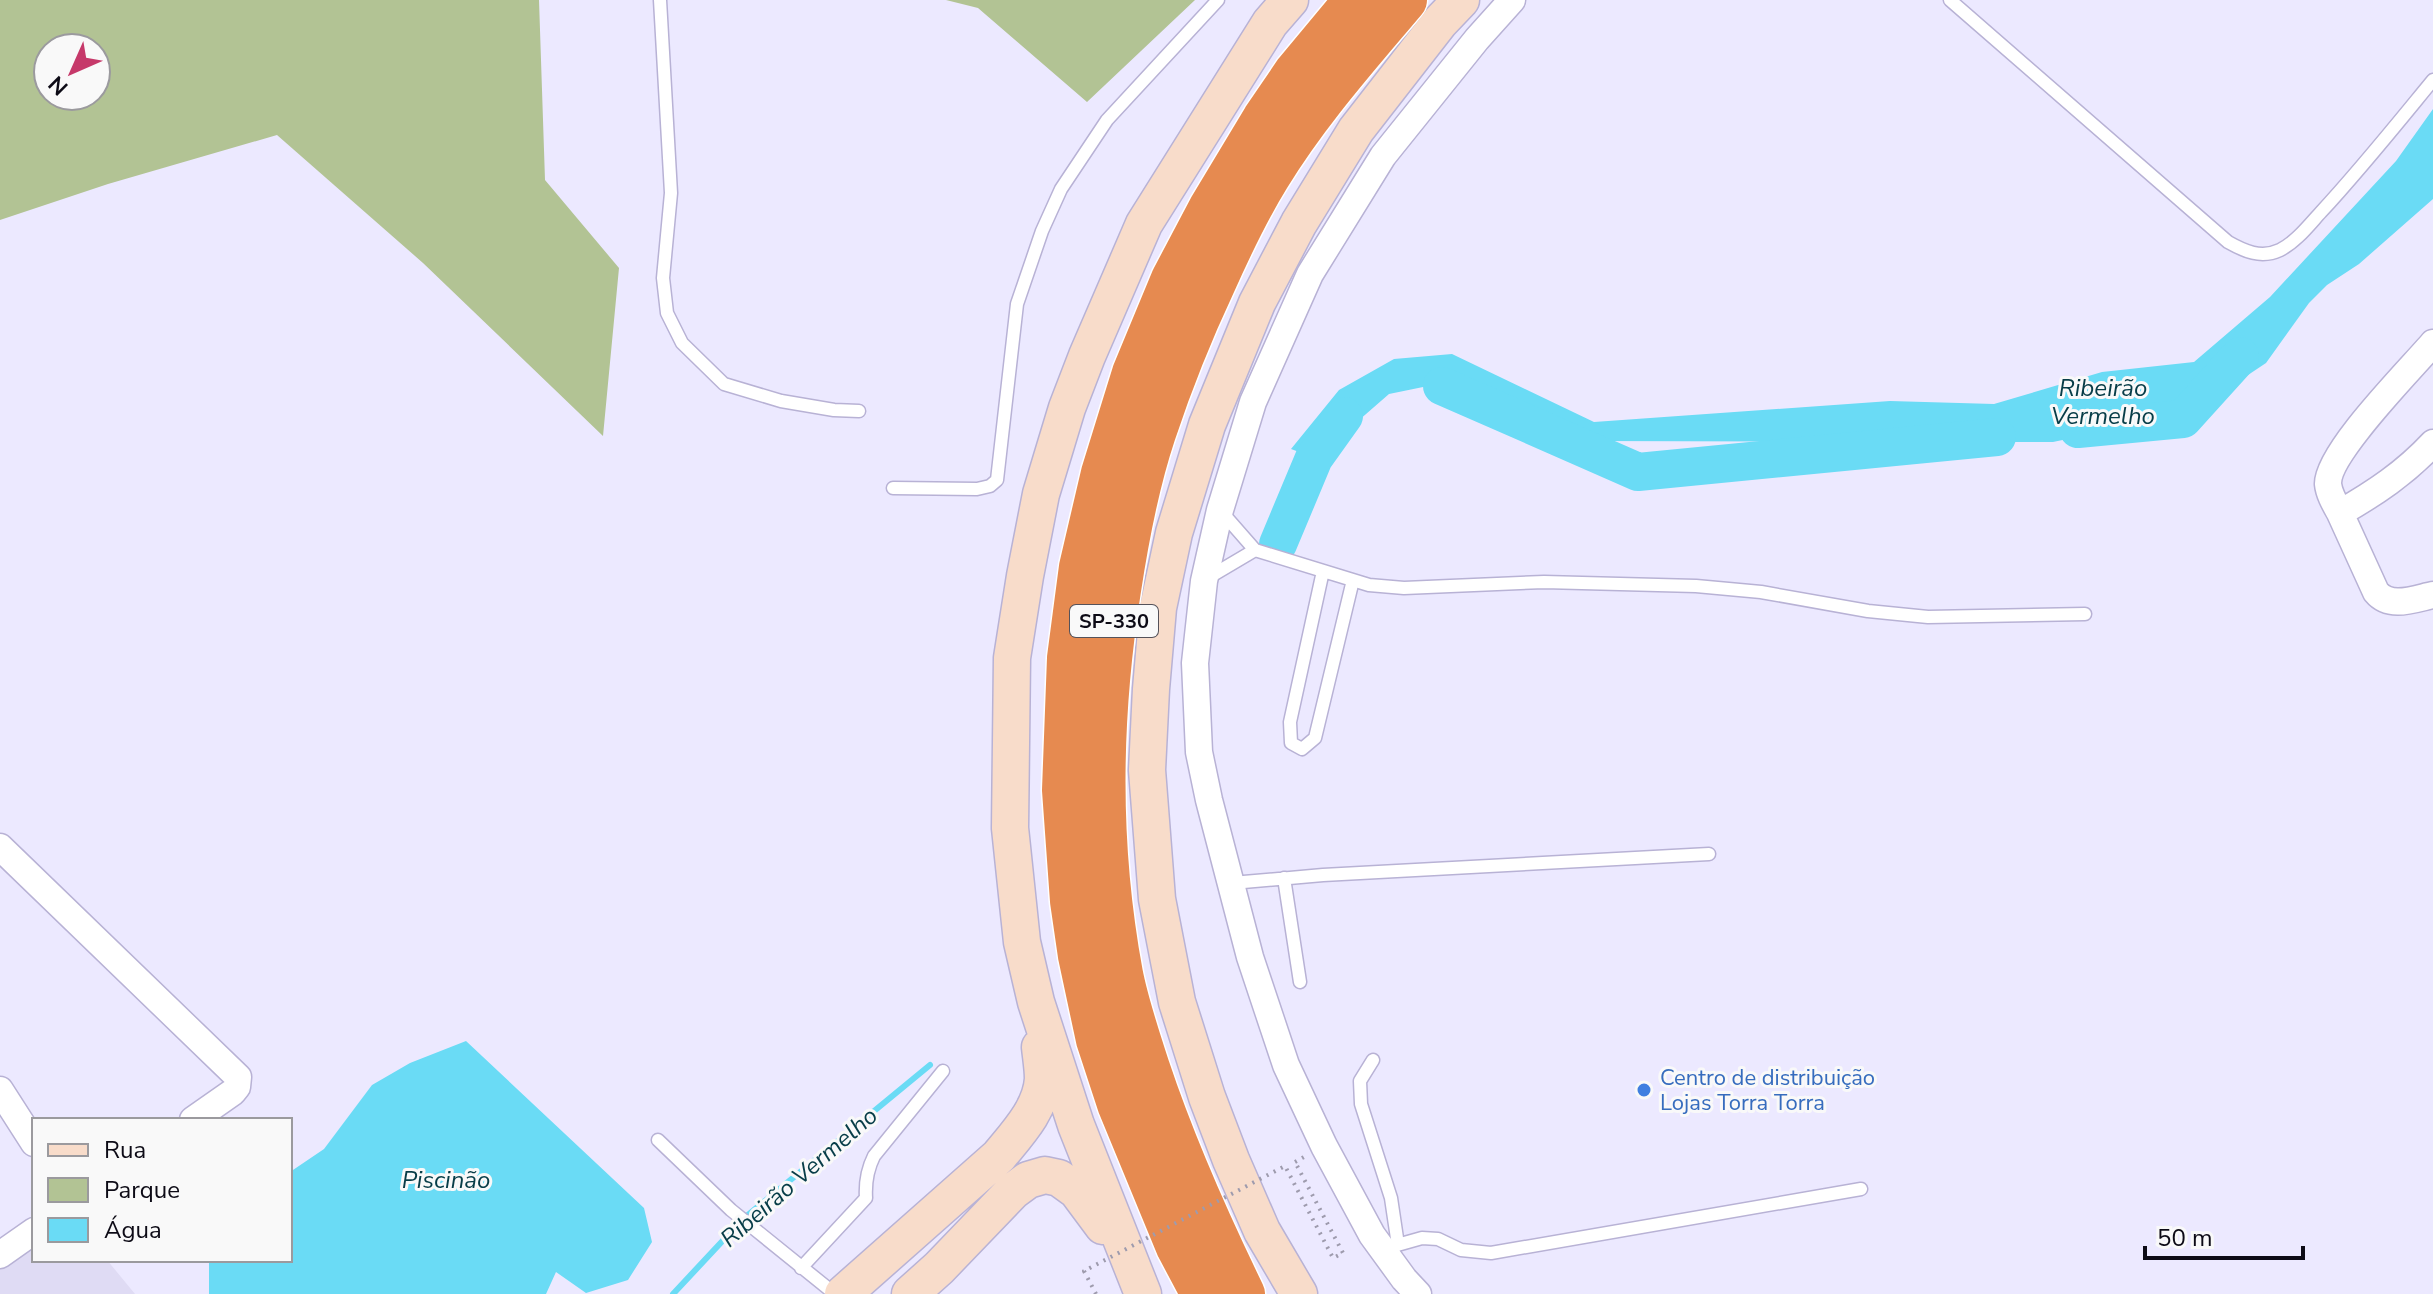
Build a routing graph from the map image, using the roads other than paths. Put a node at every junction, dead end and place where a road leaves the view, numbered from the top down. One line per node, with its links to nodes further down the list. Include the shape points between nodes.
1 (660, 0): 11 (lane, via 671,193 663,278 667,313 682,343 724,384 781,401)
2 (1218, 0): 13 (lane, via 1107,120 1048,217 1017,304 997,480 977,489)
3 (1290, 0): 27 (main road, via 1270,23 1144,224 1067,408 1041,494 1012,658 1009,781 1014,883)
4 (1356, 0): 43 (highway, SP-330, via 1264,119 1173,279 1134,373 1103,473 1081,567 1069,658 1064,790 1080,956 1119,1104)
5 (1405, 0): 44 (highway, SP-330, via 1327,92 1239,228 1153,435 1127,538 1112,634 1102,796 1121,976 1162,1110)
6 (1461, 0): 45 (main road, via 1356,130 1257,303 1207,425 1158,608 1147,770 1157,899 1177,1002 1231,1160 1262,1231)
7 (1512, 0): 14 (street, via 1383,156 1310,274 1253,402)
8 (1950, 0): 9 (lane, via 2228,242 2261,255 2280,250 2297,237)
9 (2433, 80)
10 (2433, 343): 15 (street, via 2351,436 2329,473 2331,496)
11 (859, 411)
12 (2433, 443): 15 (street, via 2387,486)
13 (893, 488)
14 (1220, 510): 16 (lane); 19 (street)
15 (2340, 513): 20 (street, via 2381,599)
16 (1255, 550): 17 (lane); 19 (lane)
17 (1323, 571): 18 (lane); 18 (lane, via 1290,722 1291,743 1302,749 1315,738)
18 (1353, 580): 21 (lane, via 1404,588 1544,582 1696,586 1928,617)
19 (1204, 581): 25 (street, via 1195,663 1199,752)
20 (2433, 595)
21 (2085, 614)
22 (0, 847): 31 (street, via 238,1077 237,1087)
23 (1709, 854): 24 (lane)
24 (1284, 878): 25 (lane); 26 (lane)
25 (1232, 883): 36 (street, via 1286,1065 1372,1235)
26 (1300, 982)
27 (1036, 1002): 39 (main road, via 1076,1125); 41 (main road, via 1043,1080 1030,1116 999,1156)
28 (1373, 1060): 36 (lane, via 1360,1081 1361,1104 1391,1198)
29 (943, 1071): 38 (lane, via 874,1156 866,1198)
30 (0, 1090): 32 (street)
31 (196, 1118)
32 (32, 1140)
33 (658, 1140): 38 (lane)
34 (1861, 1189): 36 (lane, via 1491,1253 1422,1238)
35 (32, 1232): 37 (street)
36 (1390, 1247): 46 (street)
37 (0, 1255)
38 (801, 1268): 40 (lane)
39 (1138, 1284): 42 (main road, via 1089,1205 1059,1178 1045,1175 1013,1191)
40 (835, 1294)
41 (843, 1294)
42 (910, 1294)
43 (1203, 1294)
44 (1243, 1294)
45 (1299, 1294)
46 (1418, 1294)

